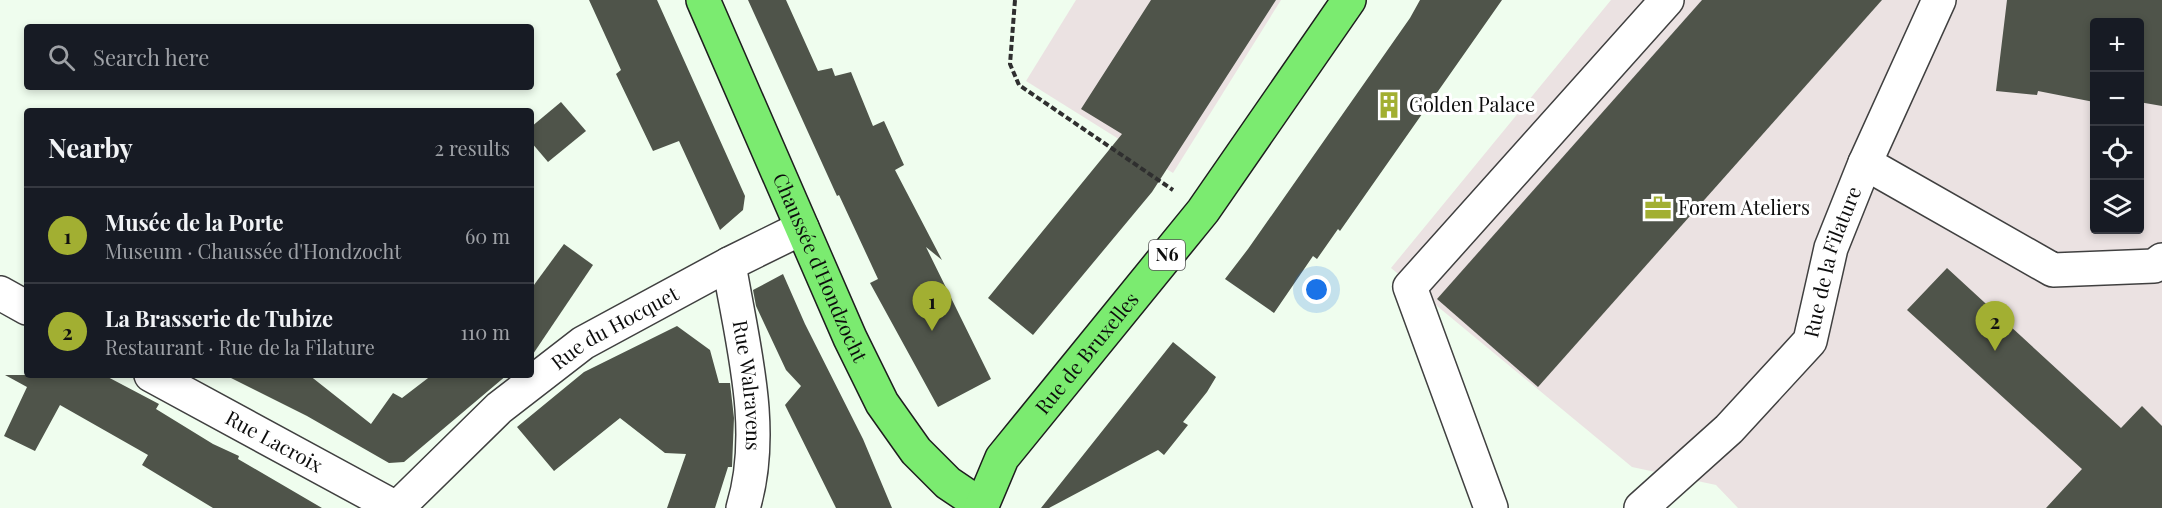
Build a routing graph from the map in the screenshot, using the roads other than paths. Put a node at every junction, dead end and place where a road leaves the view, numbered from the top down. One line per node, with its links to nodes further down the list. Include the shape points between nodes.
1 (703, 0): 6 (main road, Chaussée d'Hondzocht)
2 (1349, 0): 12 (main road, Rue de Bruxelles / N6, via 1203,211 1002,458)
3 (1667, 0): 15 (street, via 1410,287)
4 (1939, 0): 5 (street, Rue de la Filature)
5 (1865, 163): 7 (street, via 2053,270 2154,266); 16 (street, Rue de la Filature, via 1831,248 1810,341 1729,429)
6 (802, 228): 8 (street, Rue du Hocquet); 12 (main road, Chaussée d'Hondzocht, via 882,403 916,451 948,483)
7 (2162, 260)
8 (729, 264): 13 (street, Rue du Hocquet, via 582,343 499,408); 14 (street, Rue Walravens, via 753,418 751,483)
9 (0, 293): 10 (street)
10 (24, 306)
11 (157, 378): 13 (street, Rue Lacroix)
12 (982, 507)
13 (397, 508)
14 (743, 508)
15 (1491, 508)
16 (1641, 508)

